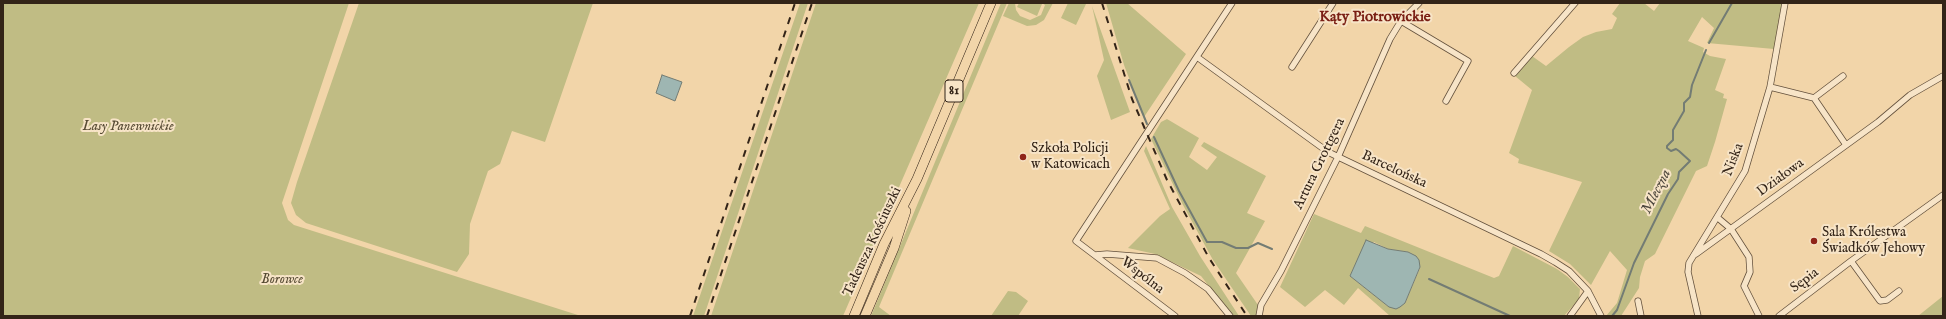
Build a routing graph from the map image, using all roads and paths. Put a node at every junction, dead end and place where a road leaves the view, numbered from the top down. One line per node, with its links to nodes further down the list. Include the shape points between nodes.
1 (991, 3): 18 (main road, Tadeusza Kościuszki / 81)
2 (1232, 3): 8 (street)
3 (1333, 3): 9 (street)
4 (1419, 3): 7 (street, Artura Grottgera)
5 (1575, 3): 10 (street)
6 (1785, 3): 13 (street, Niska)
7 (1401, 21): 15 (street, via 1468,61); 17 (street, Artura Grottgera, via 1390,39)
8 (1197, 57): 17 (street, Barcelońska, via 1296,130); 22 (street, Wspólna, via 1076,241)
9 (1292, 68)
10 (1514, 73)
11 (1843, 76): 14 (street)
12 (1943, 76): 16 (street, Działowa, via 1910,95)
13 (1770, 87): 14 (street); 20 (street, Niska, via 1745,171)
14 (1814, 98): 16 (street)
15 (1446, 101)
16 (1846, 146): 21 (street, Działowa)
17 (1338, 157): 25 (street, Barcelońska, via 1541,254 1569,271); 32 (street, Artura Grottgera, via 1261,306)
18 (917, 179): 28 (main road, Tadeusza Kościuszki / 81, via 884,244); 29 (main road, Tadeusza Kościuszki / 81, via 894,248)
19 (1943, 195): 24 (street, Sępia)
20 (1718, 218): 21 (street); 23 (street, Niska)
21 (1730, 229): 23 (street, Działowa); 37 (street, via 1749,257 1750,272 1744,286)
22 (1095, 255): 30 (street, Wspólna); 31 (street, Wspólna, via 1157,258 1208,289)
23 (1693, 257): 36 (street, Niska, via 1688,272)
24 (1851, 261): 26 (street, via 1880,301 1887,300); 38 (street, Sępia)
25 (1588, 291): 33 (street); 34 (street, Barcelońska)
26 (1899, 291)
27 (1638, 302): 35 (street)
28 (854, 316)
29 (865, 316)
30 (1175, 316)
31 (1230, 316)
32 (1259, 316)
33 (1570, 316)
34 (1601, 316)
35 (1641, 316)
36 (1698, 316)
37 (1759, 316)
38 (1779, 316)

